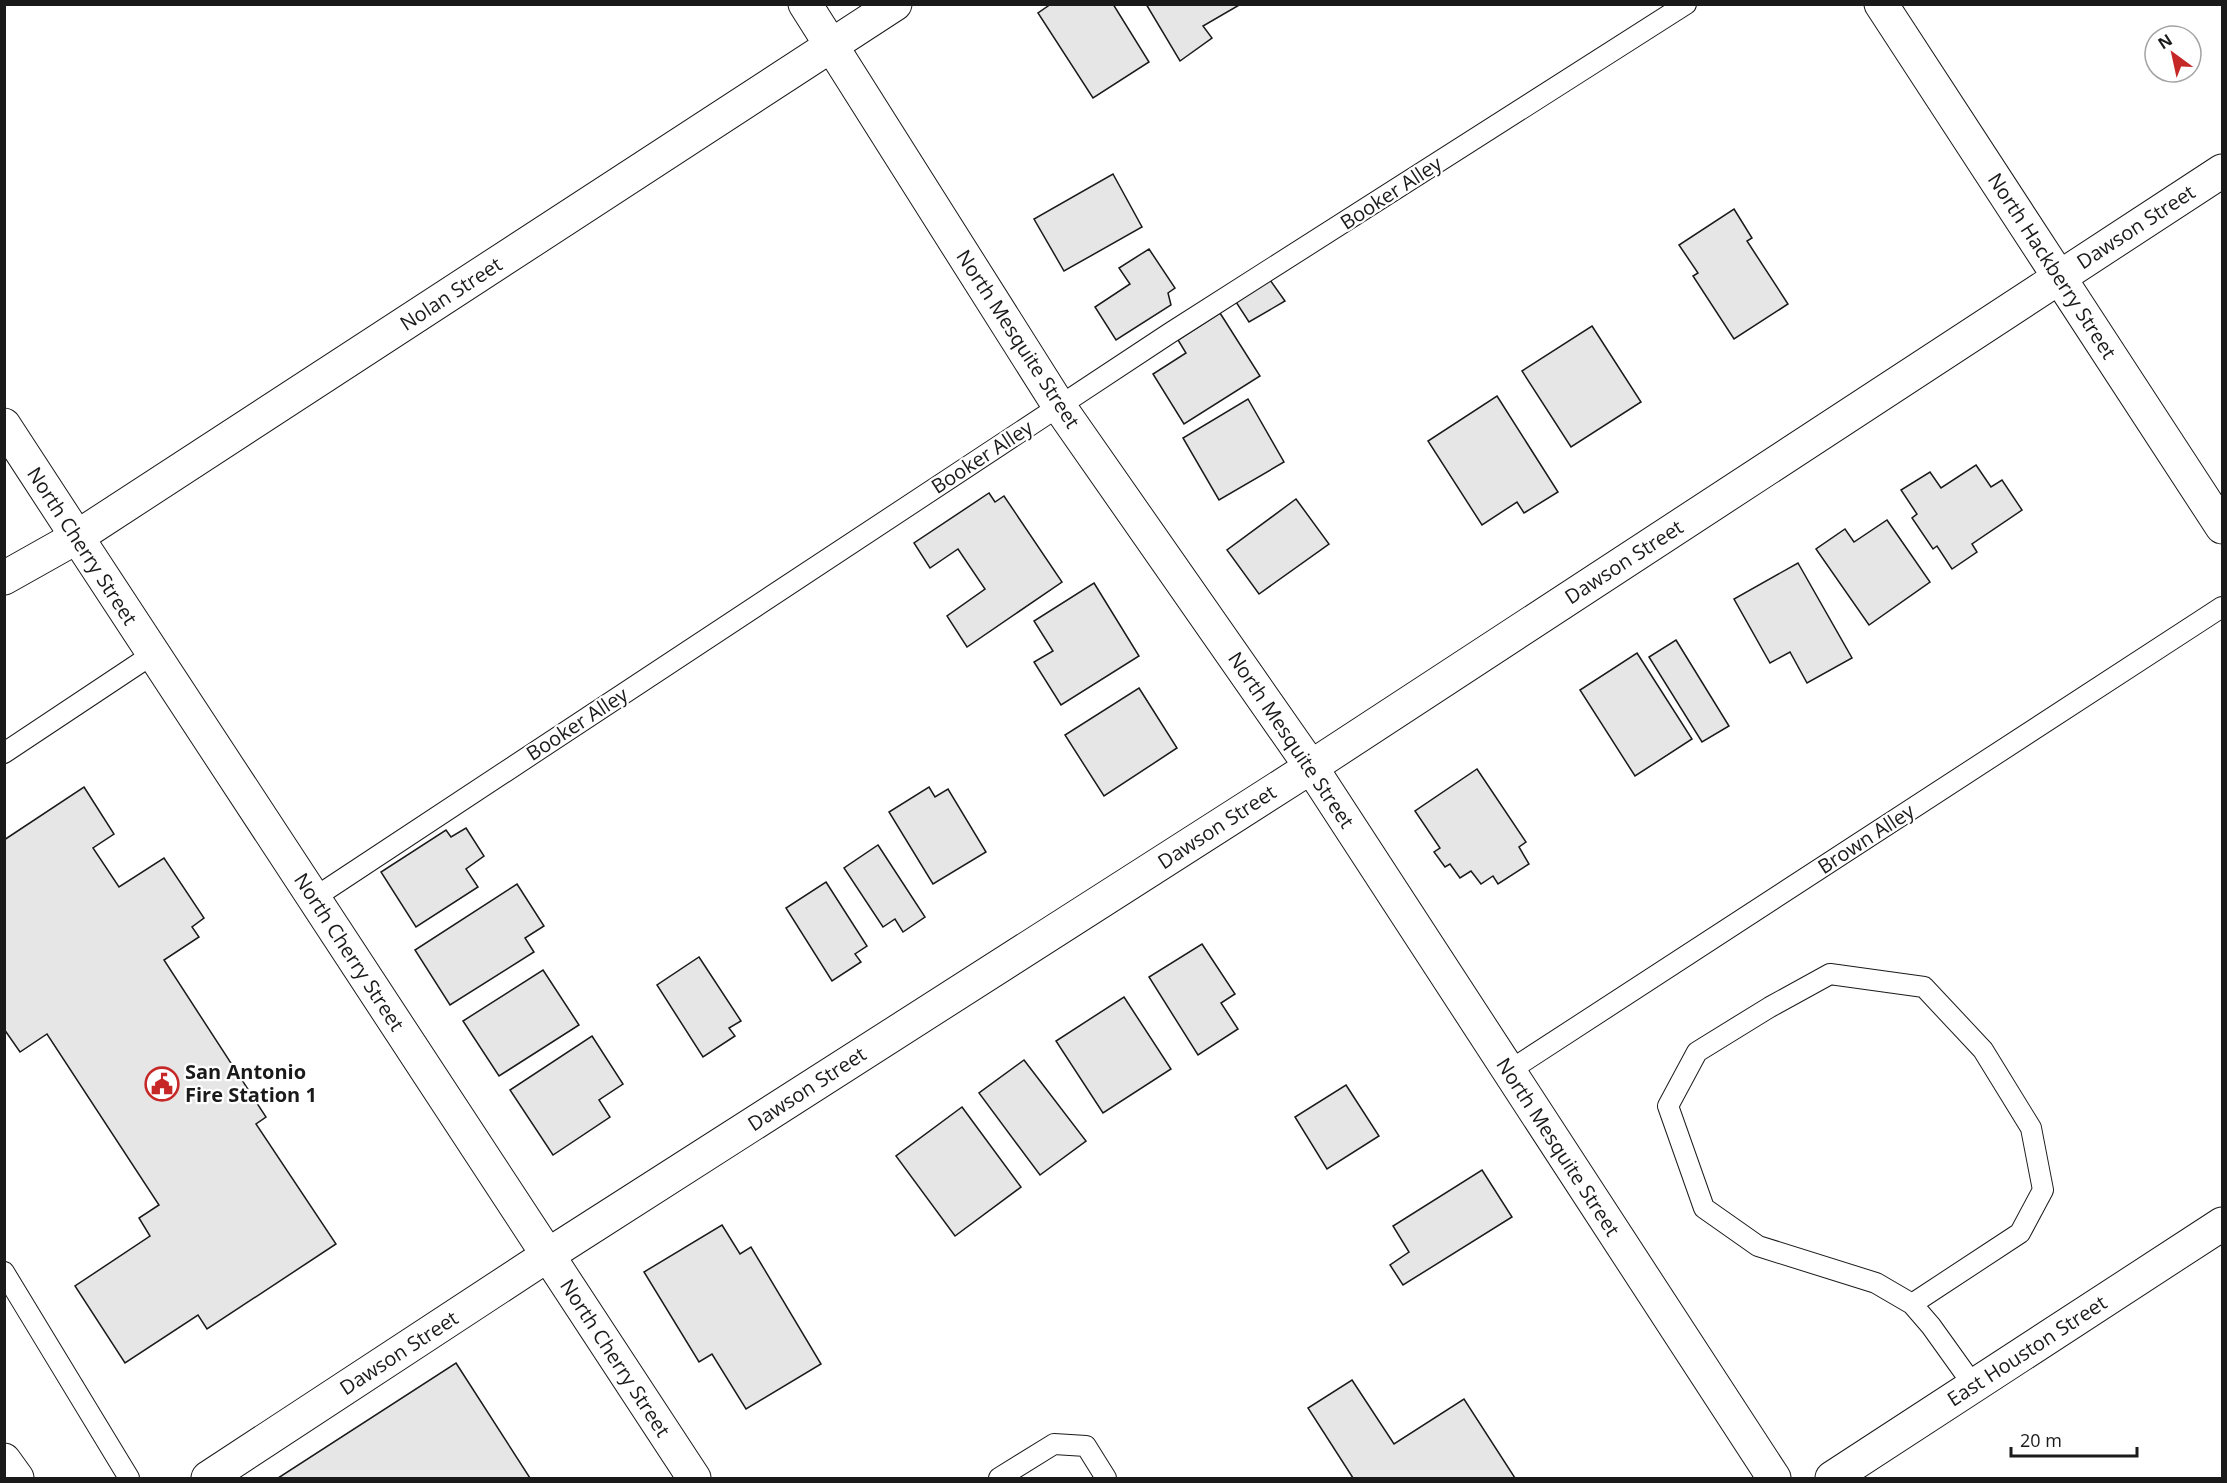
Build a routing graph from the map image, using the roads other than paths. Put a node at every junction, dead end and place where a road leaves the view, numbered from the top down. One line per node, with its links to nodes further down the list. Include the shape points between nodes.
1 (805, 4): 5 (street, North Mesquite Street)
2 (895, 4): 5 (street, Nolan Street)
3 (1686, 4): 8 (lane, Booker Alley)
4 (1881, 4): 7 (street, North Hackberry Street)
5 (832, 46): 8 (street, North Mesquite Street); 11 (street, Nolan Street)
6 (2223, 171): 7 (street, Dawson Street)
7 (2060, 276): 10 (street, North Hackberry Street); 16 (street, Dawson Street)
8 (1059, 406): 16 (street, North Mesquite Street); 17 (lane, Booker Alley)
9 (4, 425): 11 (street, North Cherry Street)
10 (2223, 527)
11 (76, 537): 12 (street, Nolan Street); 14 (street, North Cherry Street)
12 (4, 578)
13 (2223, 607): 18 (lane, Brown Alley)
14 (153, 654): 15 (lane); 17 (street, North Cherry Street)
15 (4, 753)
16 (1311, 767): 18 (street, North Mesquite Street); 20 (street, Dawson Street)
17 (314, 898): 20 (street, North Cherry Street)
18 (1509, 1071): 31 (street, North Mesquite Street)
19 (2223, 1224): 23 (street, East Houston Street)
20 (548, 1255): 27 (street, Dawson Street); 28 (street, North Cherry Street)
21 (4, 1272): 26 (lane)
22 (1912, 1304): 22 (lane, via 1876,1283 1758,1246 1704,1208 1668,1106 1697,1052 1830,974 1924,987 1983,1050 2031,1128 2043,1190 2020,1233); 23 (lane)
23 (1974, 1386): 32 (street, East Houston Street)
24 (4, 1460): 25 (street)
25 (17, 1479)
26 (129, 1479)
27 (208, 1479)
28 (694, 1479)
29 (999, 1479): 30 (lane, via 1054,1444 1086,1446)
30 (1106, 1479)
31 (1774, 1479)
32 (1832, 1479)

